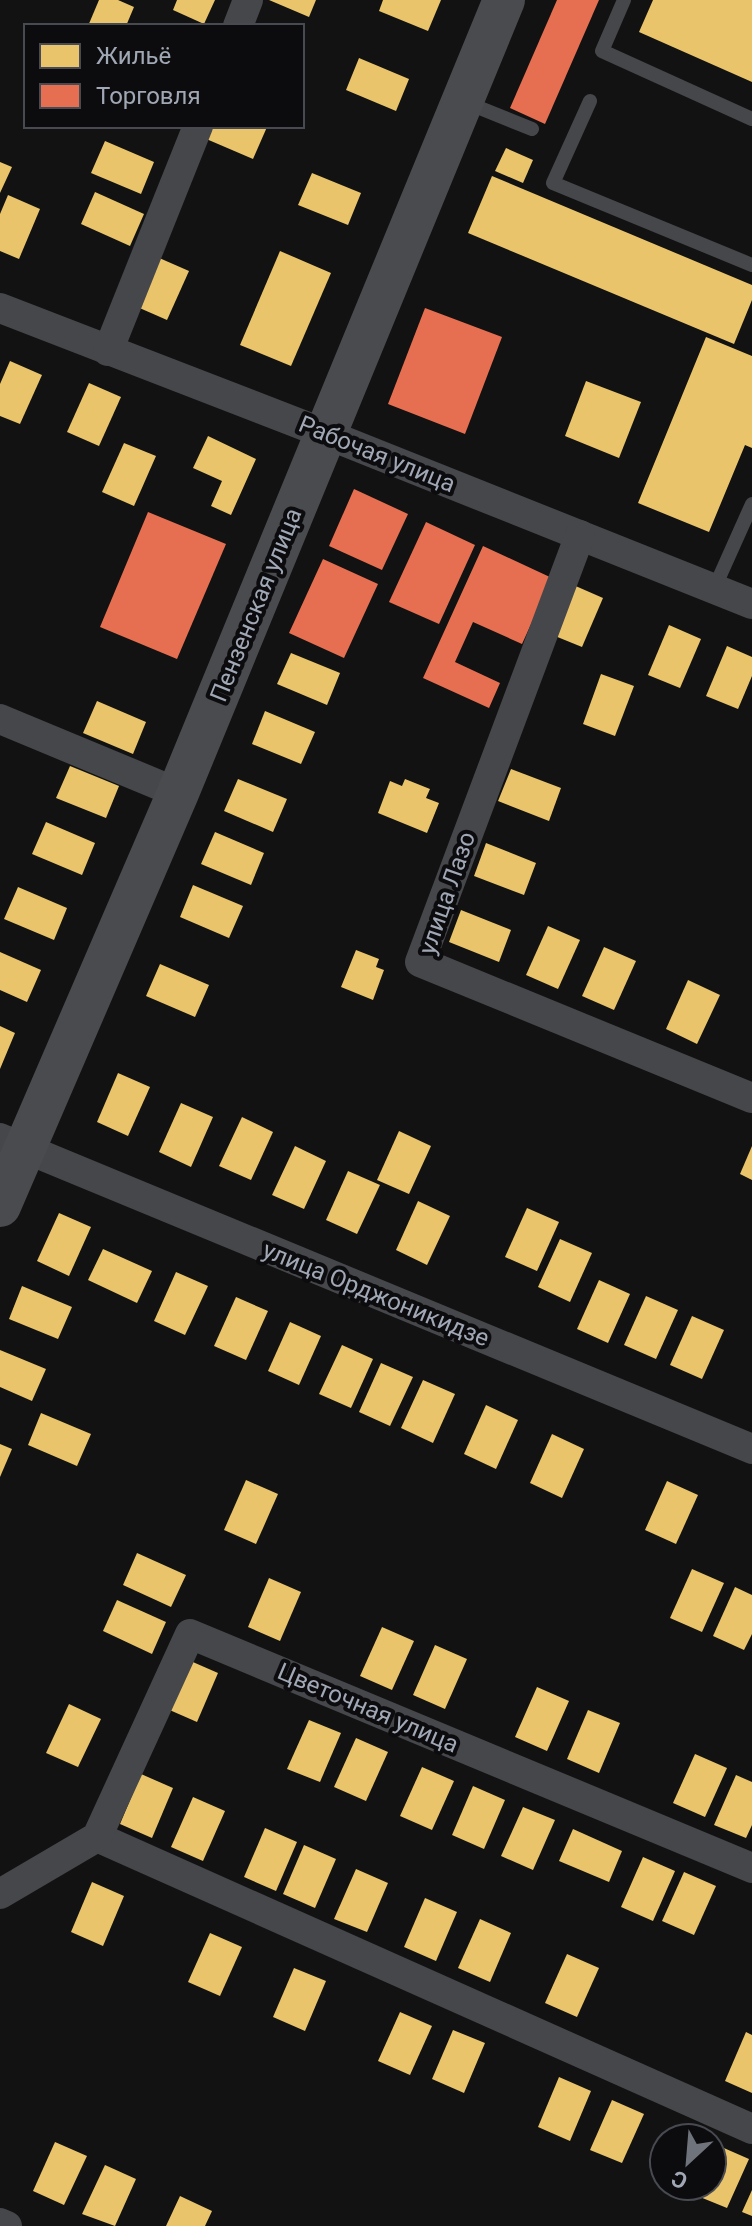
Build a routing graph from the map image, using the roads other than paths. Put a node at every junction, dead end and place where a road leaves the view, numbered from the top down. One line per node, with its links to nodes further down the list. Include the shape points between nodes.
1 (248, 0): 4 (street)
2 (504, 0): 5 (street, Пензенская улица)
3 (624, 0): 7 (lane, via 602,51)
4 (239, 24)
5 (463, 101): 9 (lane); 13 (street, Пензенская улица)
6 (590, 101): 10 (lane, via 553,183)
7 (752, 119)
8 (197, 128): 12 (street)
9 (532, 129)
10 (752, 265)
11 (0, 308): 12 (street, Рабочая улица)
12 (108, 351): 13 (street, Рабочая улица)
13 (326, 434): 15 (street, Рабочая улица); 19 (street, Пензенская улица)
14 (752, 504): 16 (lane)
15 (580, 535): 16 (street, Рабочая улица); 20 (street, улица Лазо, via 420,962)
16 (714, 589): 17 (street, Рабочая улица)
17 (752, 604)
18 (0, 719): 19 (street)
19 (178, 793): 21 (street, Пензенская улица)
20 (752, 1098)
21 (12, 1144): 22 (street, Пензенская улица); 23 (street, улица Орджоникидзе)
22 (0, 1206)
23 (752, 1449)
24 (97, 1837): 25 (street, Цветочная улица, via 190,1634); 26 (street); 27 (street)
25 (752, 1868)
26 (0, 1894)
27 (752, 2129)
28 (0, 2223): 29 (street)
29 (7, 2226)

